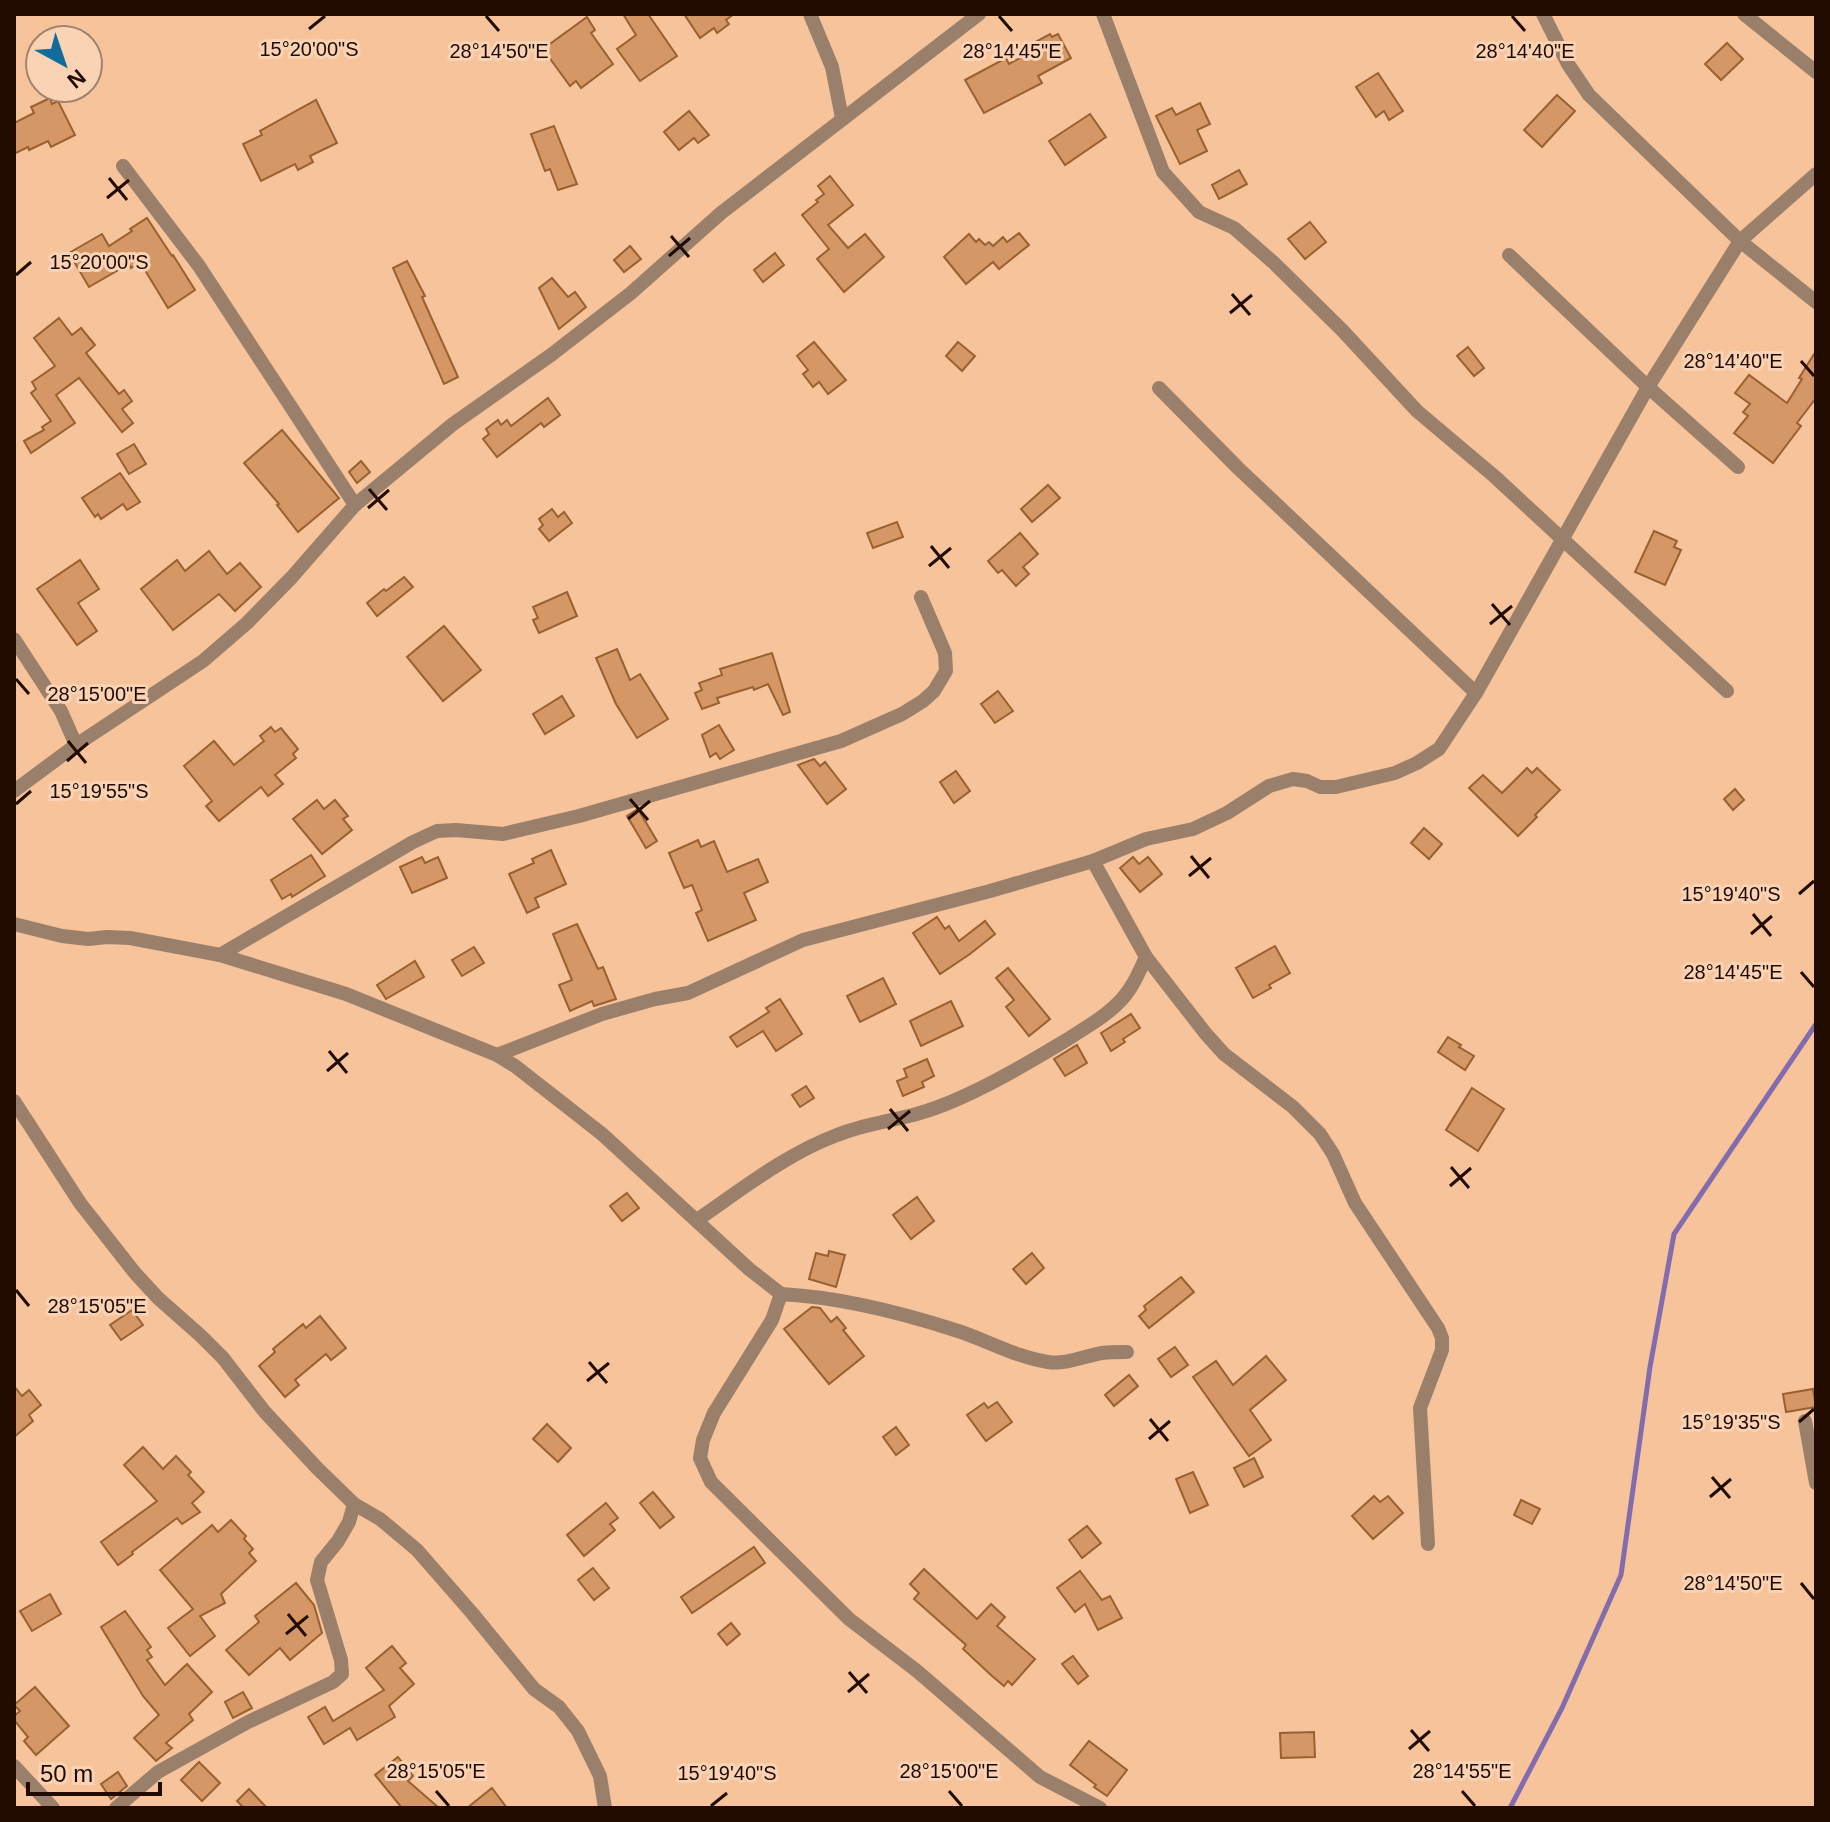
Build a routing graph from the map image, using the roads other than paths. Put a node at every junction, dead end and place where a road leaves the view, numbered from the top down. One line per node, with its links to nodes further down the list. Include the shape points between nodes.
1 (810, 14): 7 (street, via 832,67)
2 (979, 14): 7 (street)
3 (1103, 14): 17 (street, via 1163,172 1199,212 1234,228 1274,263 1417,411)
4 (1543, 14): 10 (street, via 1589,95)
5 (1744, 14): 6 (street)
6 (1816, 72)
7 (842, 118): 16 (street, via 721,213 631,293 453,424)
8 (123, 166): 16 (street, via 199,266)
9 (1816, 174): 10 (street)
10 (1740, 241): 12 (street); 13 (street)
11 (1509, 255): 13 (street)
12 (1816, 302)
13 (1648, 387): 15 (street); 17 (street)
14 (1159, 388): 21 (street)
15 (1738, 467)
16 (355, 505): 22 (street, via 292,577 203,661)
17 (1563, 540): 20 (street); 21 (street)
18 (921, 597): 26 (street, via 945,653 946,671 934,691 902,714 841,741 579,816 503,834 437,831)
19 (14, 639): 22 (street, via 61,711)
20 (1727, 691)
21 (1476, 693): 24 (street, via 1439,749 1395,773 1336,787 1293,779 1269,786 1205,825 1146,839)
22 (76, 745): 23 (street)
23 (14, 791)
24 (1093, 861): 27 (street); 28 (street, via 803,940 688,993 602,1014)
25 (14, 924): 26 (street, via 62,936 130,938)
26 (220, 955): 28 (street, via 346,994)
27 (1146, 957): 30 (street, via 1121,1001 1045,1053 961,1098 823,1141); 36 (street, via 1224,1054 1320,1134 1355,1203 1438,1328 1442,1350 1420,1408)
28 (497, 1055): 30 (street, via 602,1134)
29 (14, 1101): 35 (street, via 80,1203 135,1273 212,1347 264,1411)
30 (697, 1220): 31 (street)
31 (781, 1294): 32 (street, via 886,1311 1051,1363); 41 (street, via 772,1320 703,1440 700,1458 711,1482 849,1619 1040,1777)
32 (1127, 1352)
33 (1805, 1421): 34 (street)
34 (1816, 1483)
35 (354, 1504): 39 (street, via 349,1522 321,1562 317,1580 342,1674 158,1772); 40 (street, via 417,1550 534,1689 559,1707 578,1731 600,1776)
36 (1428, 1544)
37 (14, 1766): 38 (street)
38 (53, 1808)
39 (116, 1808)
40 (605, 1808)
41 (1100, 1808)

